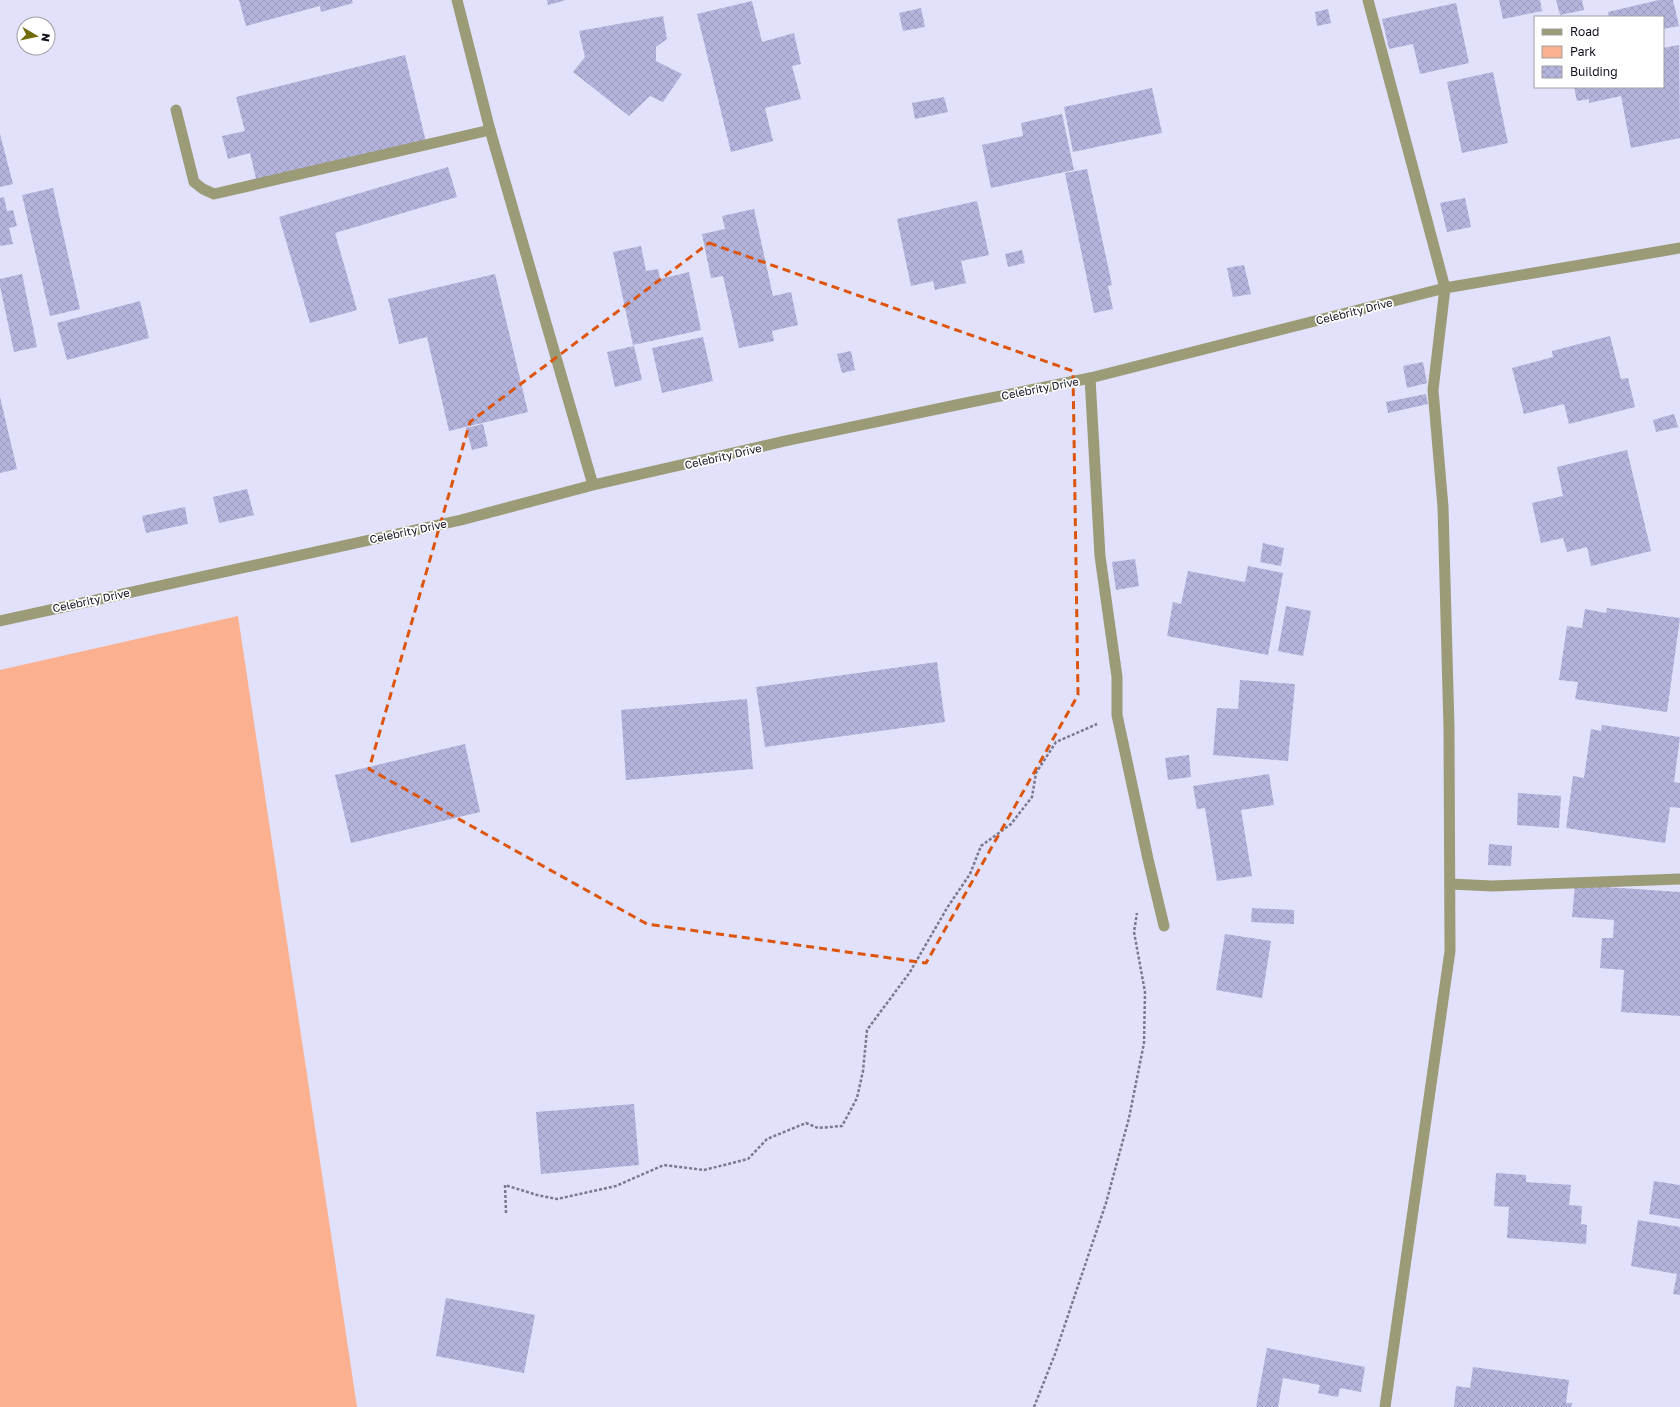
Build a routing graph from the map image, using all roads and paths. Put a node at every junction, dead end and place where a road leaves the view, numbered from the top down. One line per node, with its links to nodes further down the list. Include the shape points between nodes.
1 (457, 0): 4 (street)
2 (1368, 0): 6 (street)
3 (176, 110): 4 (street, via 194,182 202,190 214,194)
4 (490, 130): 8 (street)
5 (1680, 248): 6 (street, Celebrity Drive)
6 (1444, 288): 7 (street, Celebrity Drive); 12 (street, via 1433,390 1443,515)
7 (1090, 378): 8 (street, Celebrity Drive, via 785,441); 10 (street, via 1100,556 1117,677)
8 (593, 486): 9 (street, Celebrity Drive, via 461,520)
9 (0, 621)
10 (1117, 715): 14 (street); 15 (path, via 1056,742 1036,773 1032,797 1011,824 981,846 970,874 910,972 867,1030 863,1071 857,1098 842,1126 818,1128 806,1123 767,1140 748,1159 704,1170 664,1165 616,1186 557,1199 537,1196 505,1185)
11 (1680, 879): 12 (street, via 1492,886)
12 (1450, 884): 17 (street, via 1450,951)
13 (1138, 910): 16 (path, via 1134,932 1145,992 1144,1043 1129,1118 1106,1202 1055,1354)
14 (1164, 926)
15 (506, 1213)
16 (1034, 1407)
17 (1386, 1407)

